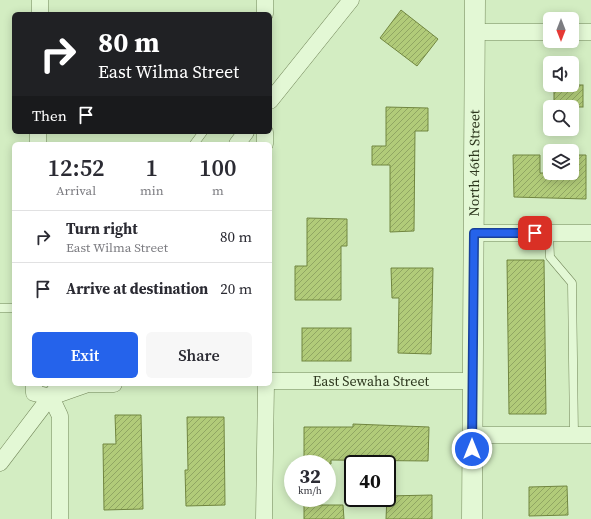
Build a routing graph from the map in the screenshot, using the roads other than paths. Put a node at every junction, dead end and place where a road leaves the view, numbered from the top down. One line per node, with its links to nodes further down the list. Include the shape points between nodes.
1 (40, 0): 5 (street)
2 (265, 0): 6 (street)
3 (351, 0): 11 (street)
4 (475, 0): 7 (street, North 46th Street)
5 (40, 12)
6 (265, 12)
7 (475, 32): 8 (street); 12 (street, North 46th Street)
8 (543, 32)
9 (579, 32): 10 (street)
10 (591, 32)
11 (272, 98)
12 (474, 233): 13 (street); 18 (street, North 46th Street)
13 (549, 233): 14 (street); 24 (lane, via 550,257 572,283)
14 (591, 233)
15 (0, 308): 16 (lane)
16 (12, 308)
17 (272, 381): 18 (street, East Sewaha Street)
18 (472, 382): 23 (street, North 46th Street)
19 (34, 386): 22 (street, via 34,393)
20 (77, 386): 22 (street)
21 (266, 386): 28 (street)
22 (56, 390): 26 (street); 27 (street, via 60,416)
23 (472, 435): 24 (street); 29 (street, North 46th Street)
24 (574, 435): 25 (street)
25 (591, 436)
26 (0, 463)
27 (60, 519)
28 (264, 519)
29 (472, 519)

